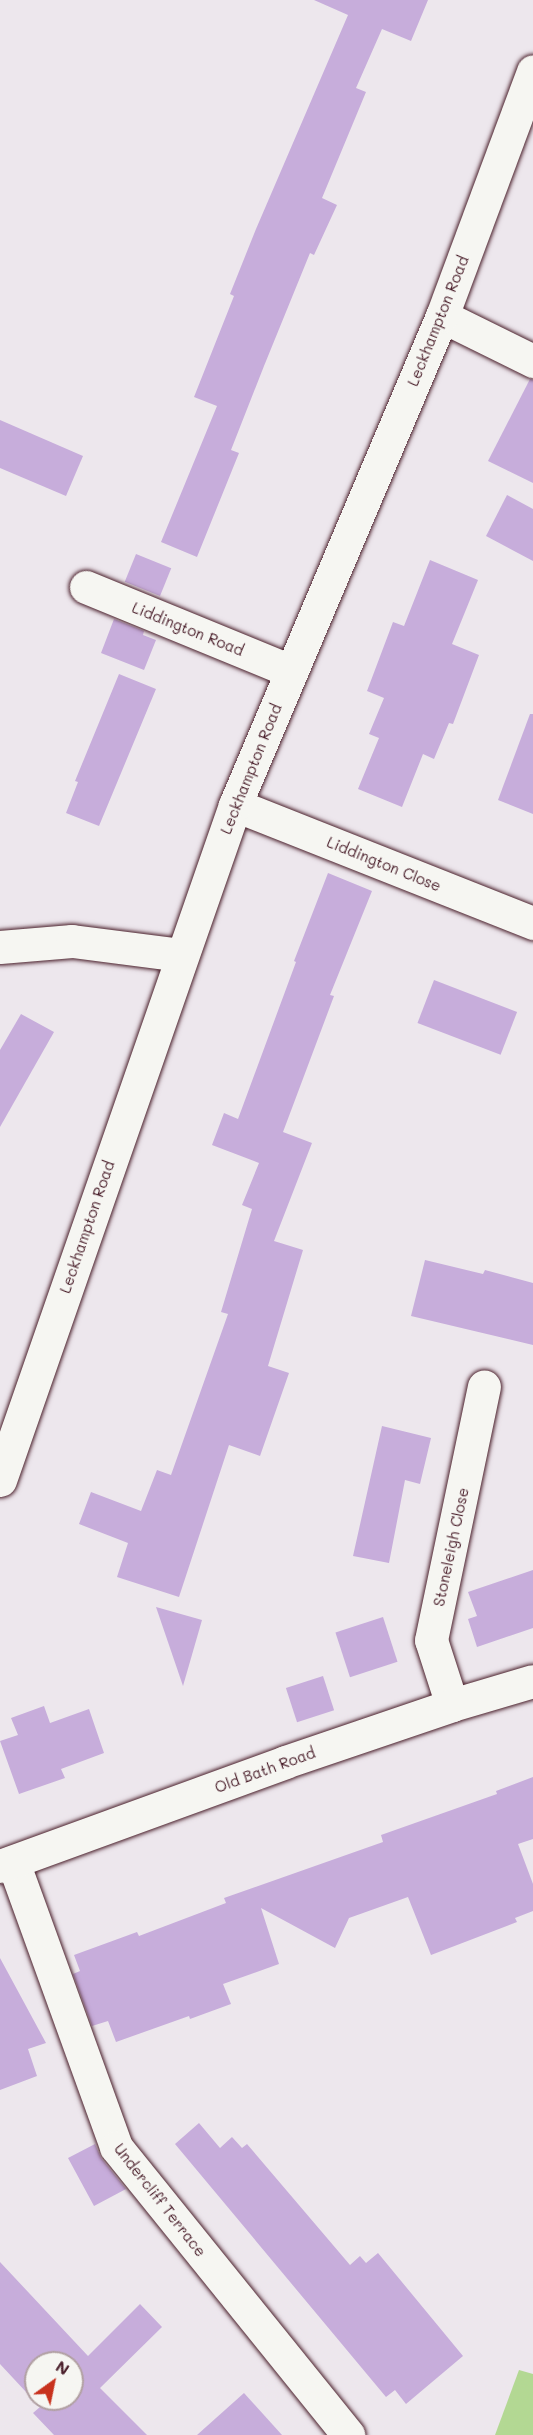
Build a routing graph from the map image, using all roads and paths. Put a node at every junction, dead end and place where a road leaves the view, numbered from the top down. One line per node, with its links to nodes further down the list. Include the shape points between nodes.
1 (533, 71): 2 (street, Leckhampton Road)
2 (442, 316): 3 (street); 5 (street, Leckhampton Road)
3 (533, 362)
4 (86, 587): 5 (street, Liddington Road)
5 (291, 671): 6 (street, Leckhampton Road)
6 (235, 805): 7 (street, Liddington Close); 9 (street, Leckhampton Road)
7 (533, 923)
8 (0, 947): 9 (street, via 72,940)
9 (182, 955): 11 (street, Leckhampton Road)
10 (484, 1386): 13 (street, Stoneleigh Close, via 431,1640)
11 (0, 1480)
12 (533, 1681): 13 (street, Old Bath Road)
13 (453, 1705): 14 (street, Old Bath Road)
14 (7, 1864): 15 (street, Undercliff Terrace, via 116,2147)
15 (348, 2435)

